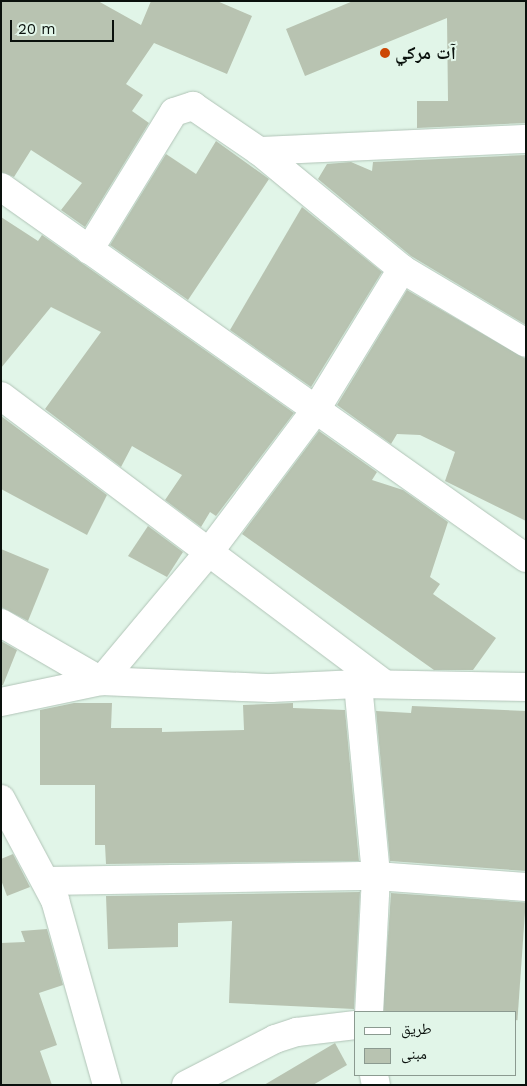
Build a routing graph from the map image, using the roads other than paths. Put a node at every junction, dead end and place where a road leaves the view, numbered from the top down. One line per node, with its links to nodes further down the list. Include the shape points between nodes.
1 (526, 138): 2 (street)
2 (259, 151): 4 (street, via 198,107 180,107); 5 (street)
3 (1, 187): 4 (street)
4 (89, 250): 8 (street)
5 (402, 269): 6 (street); 8 (street)
6 (526, 343)
7 (1, 396): 9 (street)
8 (315, 411): 9 (street); 10 (street)
9 (209, 552): 12 (street); 13 (street)
10 (526, 558)
11 (1, 623): 12 (street)
12 (101, 681): 13 (street, via 271,688); 15 (street)
13 (371, 684): 14 (street); 17 (street)
14 (526, 687)
15 (1, 702)
16 (1, 799): 18 (street)
17 (376, 876): 18 (street); 19 (street); 20 (street)
18 (46, 881): 22 (street, via 69,944)
19 (526, 887)
20 (369, 1011)
21 (354, 1025): 23 (street, via 297,1032 276,1039)
22 (108, 1085)
23 (186, 1085)

